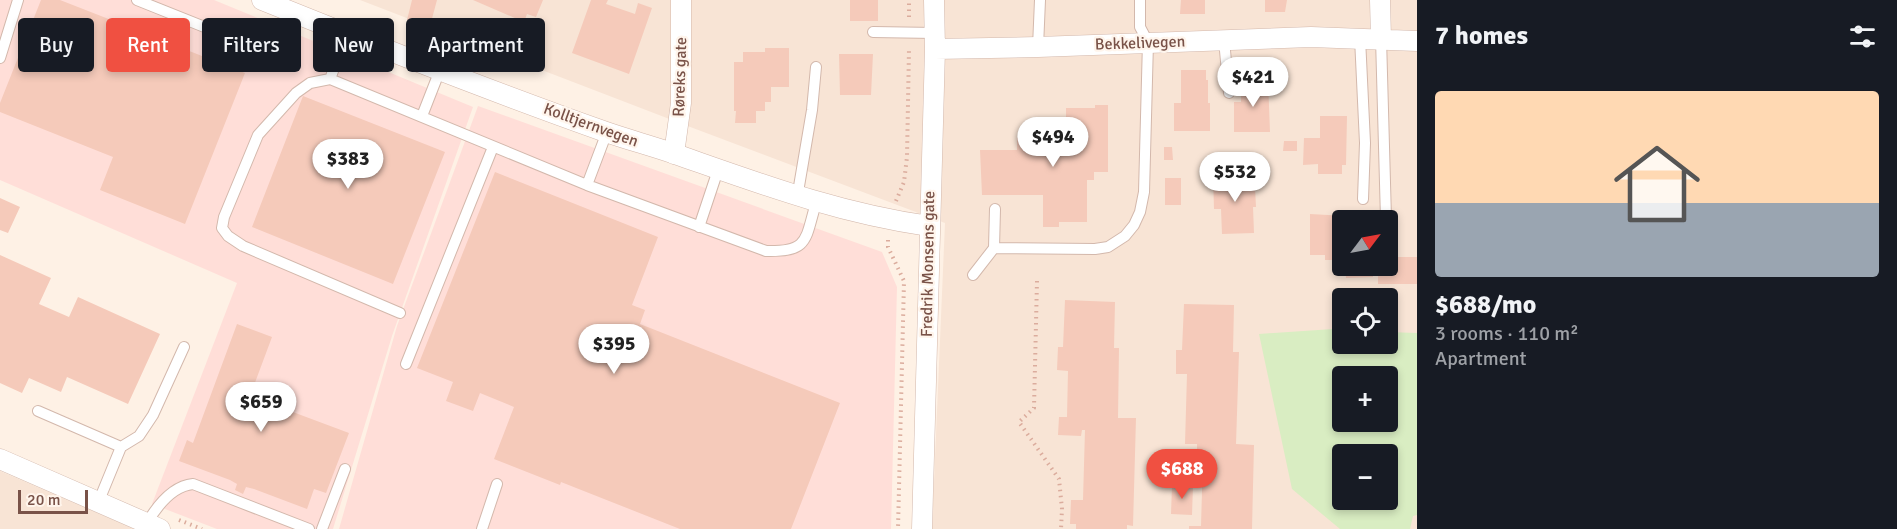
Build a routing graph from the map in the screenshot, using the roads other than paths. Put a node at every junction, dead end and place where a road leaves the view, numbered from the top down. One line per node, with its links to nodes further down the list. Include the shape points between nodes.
1 (18, 0): 20 (lane)
2 (137, 0): 9 (lane)
3 (262, 0): 10 (street, Kolltjernvegen)
4 (681, 0): 30 (street, Røreks gate, via 681,103)
5 (934, 0): 16 (street, Fredrik Monsens gate)
6 (1040, 0): 19 (lane)
7 (1140, 0): 18 (lane, via 1140,27)
8 (1380, 0): 14 (street)
9 (157, 4): 11 (lane)
10 (313, 20)
11 (202, 24)
12 (873, 32): 16 (lane, via 909,33)
13 (1360, 38): 14 (street, Bekkelivegen); 15 (street, Bekkelivegen); 34 (lane, via 1365,143)
14 (1381, 38): 17 (street, Bekkelivegen); 37 (lane)
15 (1224, 40): 18 (street, Bekkelivegen); 26 (lane)
16 (935, 41): 19 (street, Bekkelivegen); 38 (street, Fredrik Monsens gate)
17 (1417, 41)
18 (1148, 42): 19 (street, Bekkelivegen); 40 (lane, via 1144,192 1134,225 1108,247)
19 (1038, 47)
20 (0, 58)
21 (816, 67): 33 (lane)
22 (333, 72): 25 (lane)
23 (439, 72): 27 (lane)
24 (445, 72): 28 (street, Kolltjernvegen)
25 (330, 79): 27 (lane); 42 (lane, via 310,83 296,93 258,135 222,228 243,246)
26 (1229, 93)
27 (422, 116): 29 (lane)
28 (607, 132): 30 (street, Kolltjernvegen); 32 (lane)
29 (493, 147): 32 (lane); 44 (lane)
30 (674, 154): 31 (street, Kolltjernvegen)
31 (718, 170): 33 (street, Kolltjernvegen); 39 (lane)
32 (587, 185): 39 (lane)
33 (797, 198): 35 (street, Kolltjernvegen)
34 (1363, 199)
35 (816, 203): 38 (street, Kolltjernvegen); 39 (lane, via 806,236 798,248 785,252 766,251)
36 (995, 209): 40 (lane)
37 (1386, 210)
38 (929, 226): 55 (street, Fredrik Monsens gate)
39 (699, 227)
40 (994, 248): 41 (lane)
41 (973, 275)
42 (400, 313)
43 (184, 347): 46 (lane, via 153,415 139,436)
44 (406, 364)
45 (38, 411): 46 (lane)
46 (121, 447): 50 (lane)
47 (0, 459): 50 (street)
48 (345, 469): 53 (lane)
49 (497, 484): 54 (lane)
50 (98, 503): 51 (street)
51 (154, 526): 52 (lane, via 155,509 176,489 193,484)
52 (309, 529)
53 (322, 529)
54 (482, 529)
55 (922, 529)

